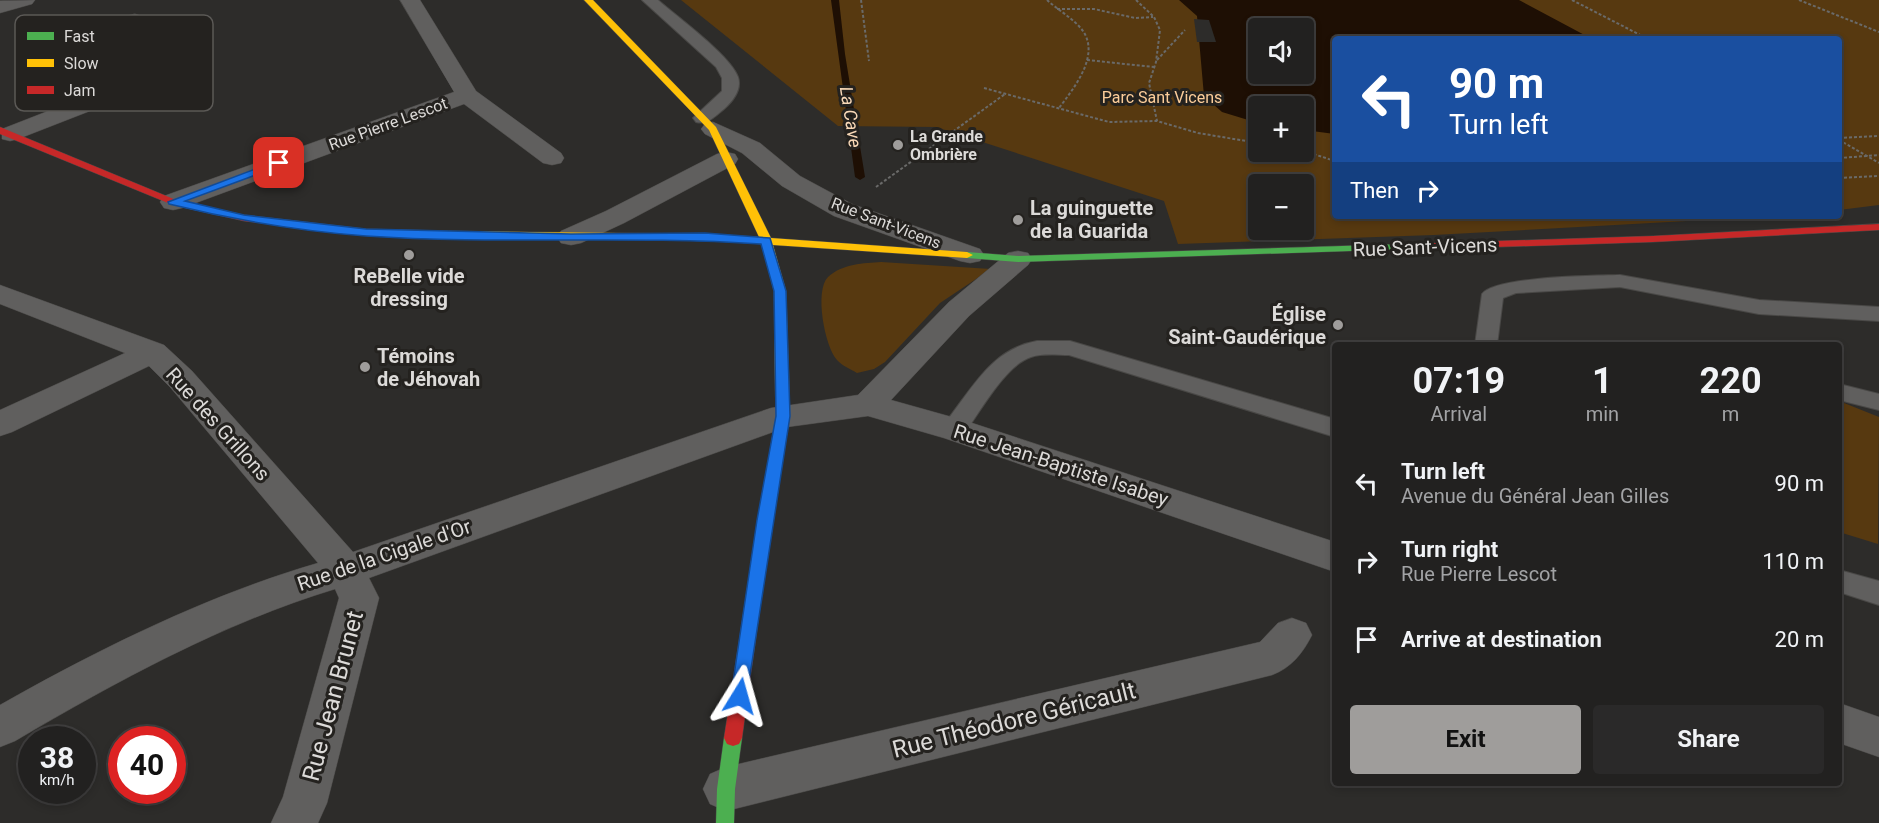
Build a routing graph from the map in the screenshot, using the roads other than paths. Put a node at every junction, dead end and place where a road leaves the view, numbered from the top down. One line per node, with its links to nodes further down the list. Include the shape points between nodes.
1 (25, 0): 5 (street)
2 (411, 0): 6 (street, Rue Pierre Lescot)
3 (588, 0): 8 (main road)
4 (649, 0): 8 (lane, via 722,64 730,78 730,90)
5 (0, 7)
6 (467, 95): 10 (street, Rue Pierre Lescot); 12 (street, Rue Pierre Lescot)
7 (62, 111): 9 (street)
8 (707, 123): 11 (main road); 16 (street, Rue Sant-Vicens, via 751,148 791,181 843,210)
9 (5, 132): 12 (main road, Rue Sant-Vicens)
10 (552, 158)
11 (726, 159): 14 (street); 15 (main road)
12 (173, 202): 14 (main road, Rue Sant-Vicens, via 244,218 366,232)
13 (1879, 227): 17 (main road, Rue Sant-Vicens, via 1642,240)
14 (571, 237): 15 (main road, Rue Sant-Vicens)
15 (766, 240): 16 (main road, Rue Sant-Vicens); 25 (main road, via 780,291)
16 (970, 255): 17 (main road, Rue Sant-Vicens)
17 (1018, 259): 24 (street, via 959,309)
18 (0, 294): 21 (street)
19 (1879, 314): 20 (lane, via 1759,307 1620,281 1514,286 1492,294)
20 (1486, 342)
21 (153, 352): 26 (street, Rue des Grillons); 30 (street, Rue des Grillons, via 181,379)
22 (1842, 393): 23 (lane)
23 (1879, 402)
24 (868, 405): 25 (street, Rue Jean-Baptiste Isabey); 28 (street, Rue Jean-Baptiste Isabey)
25 (783, 416): 30 (street, Rue de la Cigale d'Or); 37 (main road)
26 (0, 424)
27 (1332, 427): 28 (lane, via 1070,348 1043,348 1020,352 1005,363)
28 (954, 429): 29 (street, Rue Jean-Baptiste Isabey)
29 (1332, 556)
30 (346, 570): 35 (street, Rue de la Cigale d'Or, via 273,592 94,673); 38 (street, Rue Jean Brunet, via 359,598 304,803)
31 (1842, 582): 32 (lane)
32 (1879, 593)
33 (1293, 635): 37 (street, Rue Théodore Géricault, via 1272,657)
34 (1842, 724): 36 (street)
35 (0, 727)
36 (1879, 737)
37 (726, 806)
38 (294, 823)

